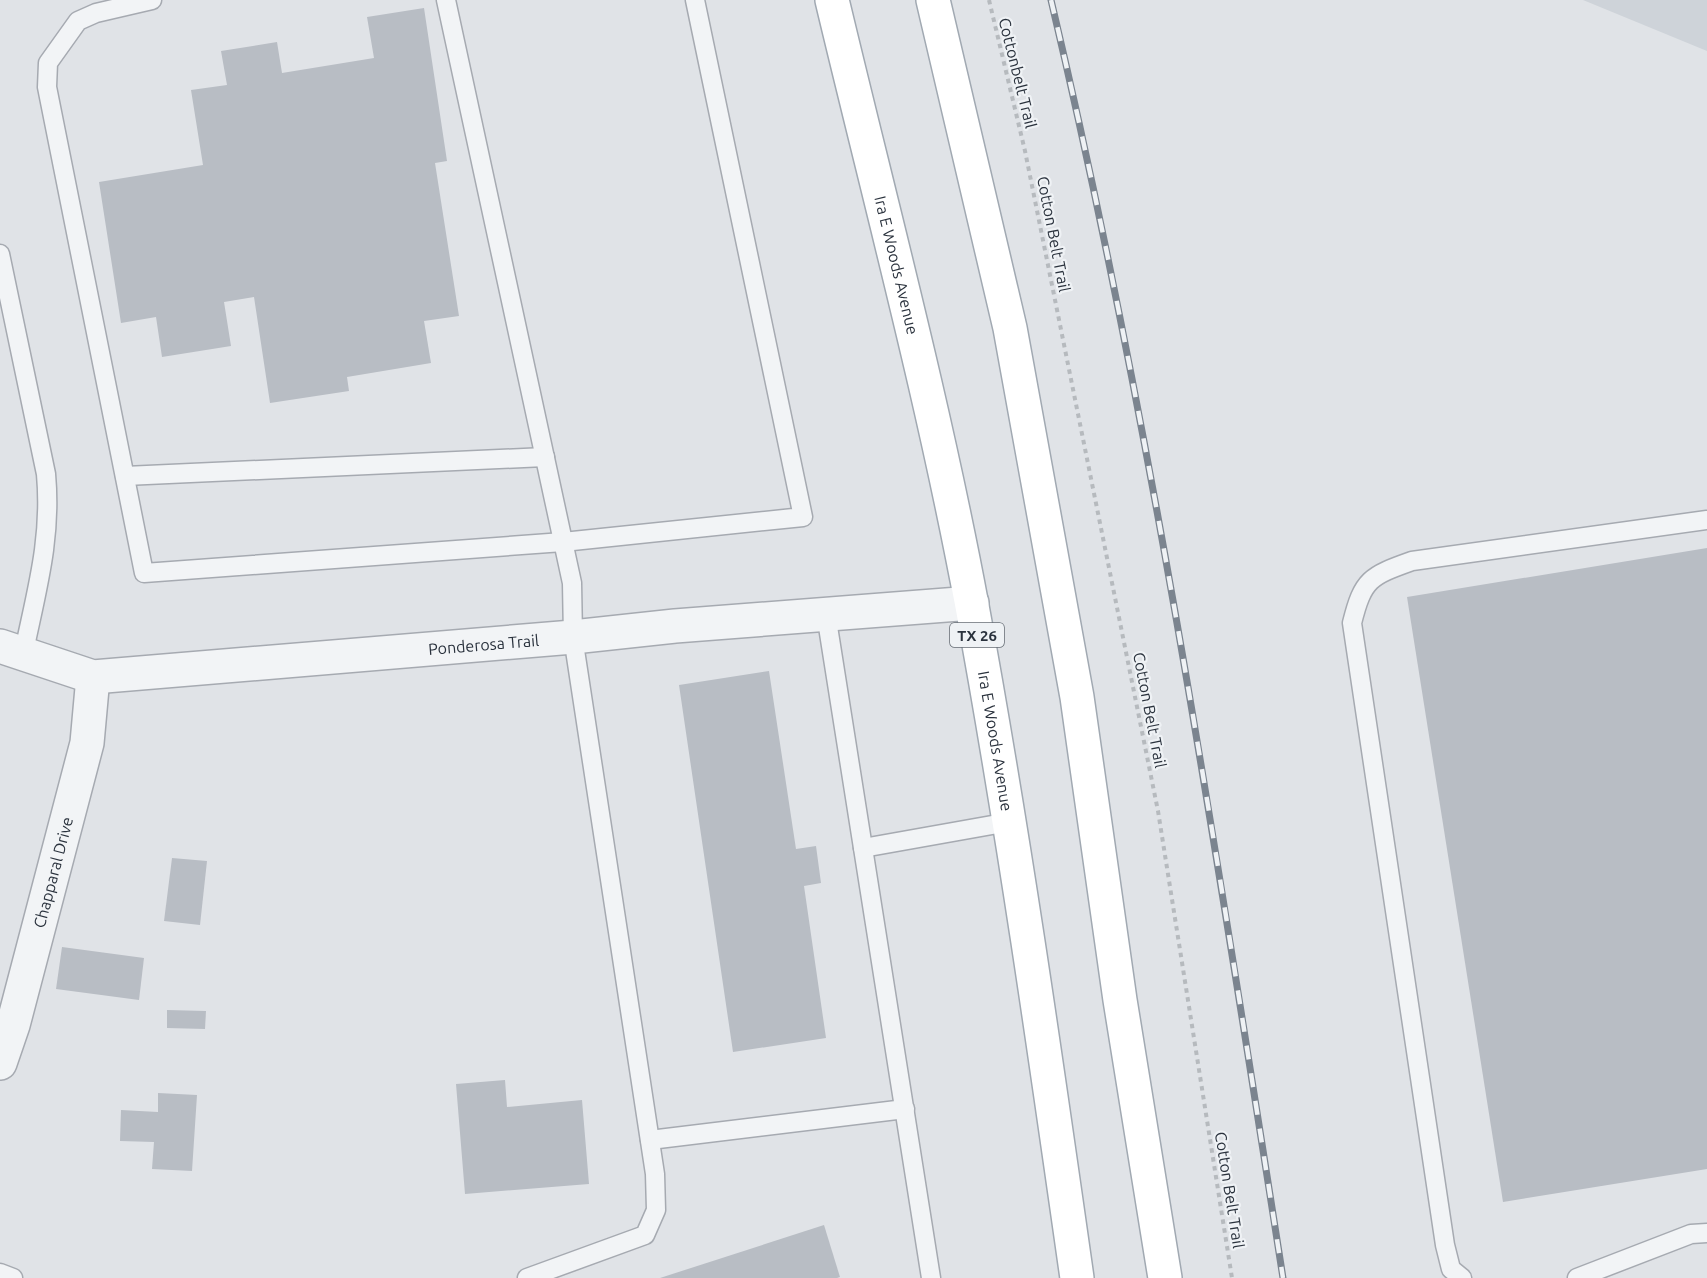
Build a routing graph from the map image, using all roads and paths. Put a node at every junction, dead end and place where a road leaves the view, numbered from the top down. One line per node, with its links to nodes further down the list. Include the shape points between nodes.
1 (152, 0): 10 (lane, via 78,21 48,63 47,87)
2 (446, 0): 9 (lane)
3 (695, 0): 12 (lane, via 803,517)
4 (832, 0): 13 (main road, Ira E Woods Avenue / TX 26, via 928,400)
5 (933, 0): 30 (main road, via 1010,328 1077,697)
6 (989, 0): 7 (path, Cottonbelt Trail)
7 (1025, 151): 31 (path, Cotton Belt Trail, via 1158,812)
8 (0, 254): 16 (lane, via 46,474 49,509 44,562)
9 (545, 457): 10 (lane); 12 (lane)
10 (125, 476): 12 (lane, via 144,573)
11 (1707, 520): 32 (lane, via 1412,561 1379,573 1359,594 1352,623 1441,1221 1451,1269)
12 (563, 542): 15 (lane, via 572,583)
13 (972, 603): 14 (street, Ponderosa Trail); 18 (main road, Ira E Woods Avenue / TX 26)
14 (826, 614): 15 (street, Ponderosa Trail); 19 (lane)
15 (573, 637): 17 (street, Ponderosa Trail); 23 (lane)
16 (12, 651): 17 (street, Ponderosa Trail)
17 (93, 677): 20 (street, Chapparal Drive, via 87,743)
18 (1009, 822): 19 (lane); 29 (main road, Ira E Woods Avenue / TX 26)
19 (863, 848): 22 (lane)
20 (6, 1022): 21 (street, Chapparal Drive)
21 (0, 1063)
22 (905, 1110): 23 (lane); 28 (lane)
23 (650, 1140): 27 (lane, via 656,1210 645,1235)
24 (1707, 1233): 33 (lane, via 1691,1234)
25 (0, 1273): 26 (lane)
26 (13, 1278)
27 (527, 1278)
28 (931, 1278)
29 (1077, 1278)
30 (1165, 1278)
31 (1232, 1278)
32 (1462, 1278)
33 (1576, 1278)

